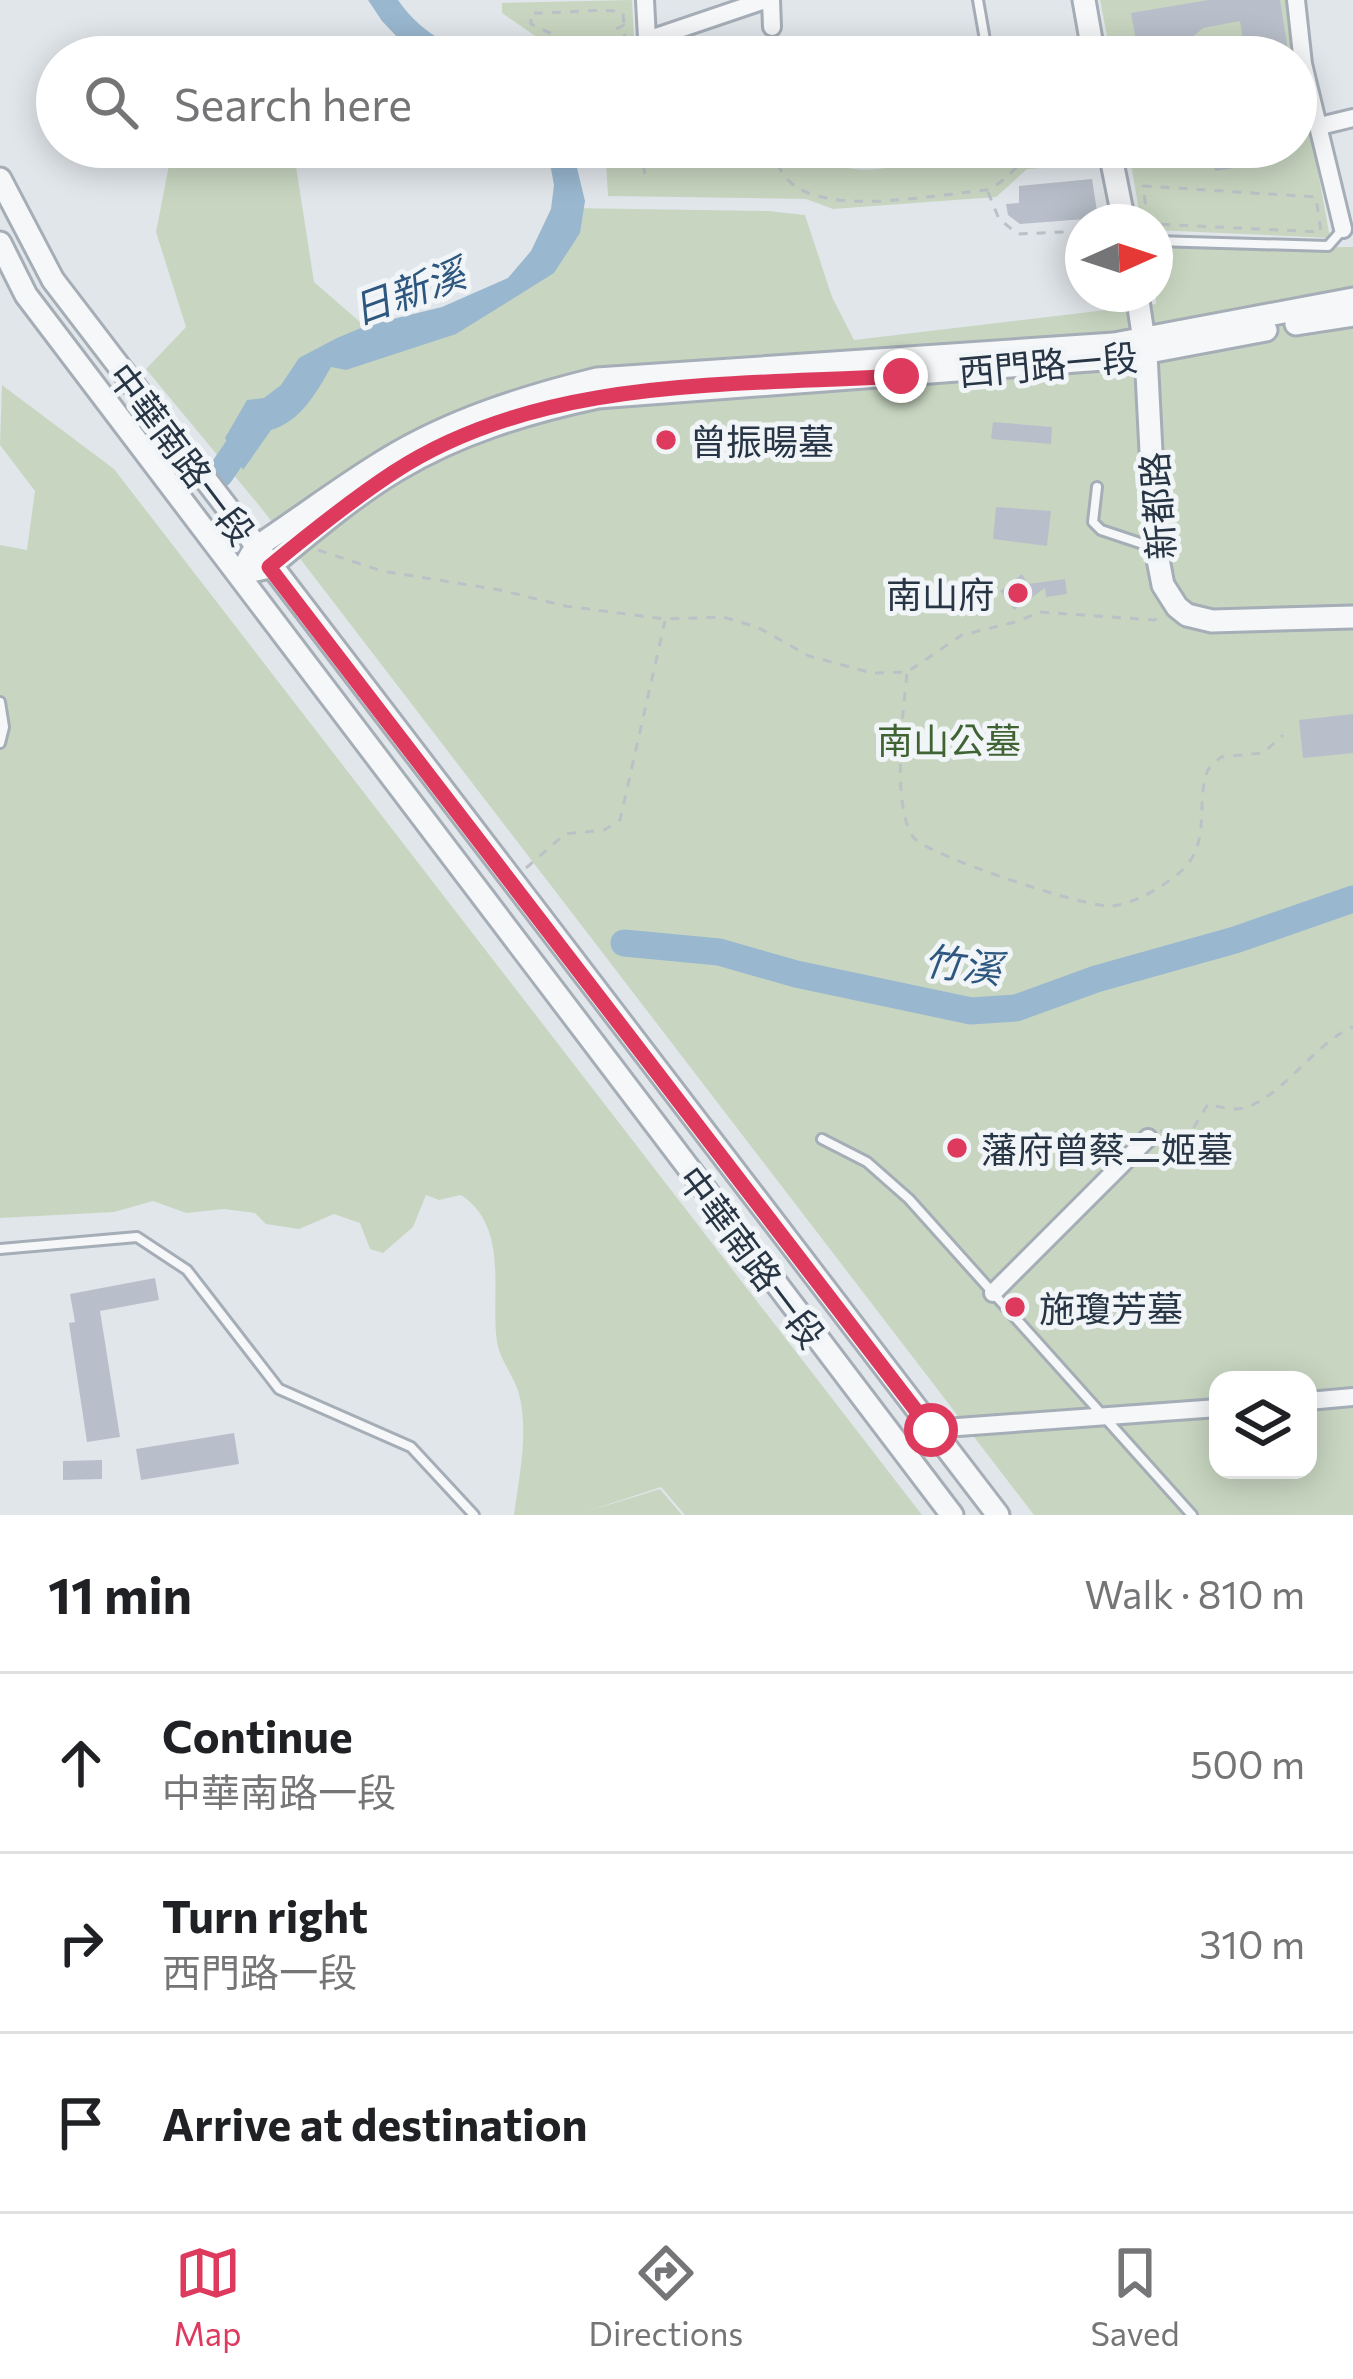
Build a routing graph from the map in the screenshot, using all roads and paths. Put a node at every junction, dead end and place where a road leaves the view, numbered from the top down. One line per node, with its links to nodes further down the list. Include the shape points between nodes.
1 (645, 0): 11 (street)
2 (768, 0): 7 (street); 12 (street)
3 (978, 0): 13 (lane)
4 (1084, 0): 14 (street)
5 (1296, 0): 15 (street)
6 (624, 25): 8 (path); 9 (path, via 618,8 531,13 531,24); 10 (path)
7 (772, 27)
8 (616, 29)
9 (554, 36)
10 (625, 36)
11 (646, 36)
12 (679, 36)
13 (984, 36)
14 (1090, 36)
15 (1300, 36)
16 (1317, 115): 18 (street)
17 (1353, 118): 18 (street)
18 (1320, 126): 28 (street)
19 (644, 168): 23 (path)
20 (780, 168): 25 (path, via 792,184 836,202)
21 (1017, 168): 25 (path)
22 (1106, 168): 26 (street)
23 (645, 177)
24 (0, 179): 40 (street, 中華南路一段, via 53,280)
25 (987, 190): 30 (path, via 999,219 1018,234)
26 (1118, 204)
27 (1146, 204): 29 (path, via 1143,186 1316,197 1321,232)
28 (1345, 219): 31 (lane, via 1328,245)
29 (1173, 225)
30 (1065, 232)
31 (1173, 241)
32 (0, 243): 41 (street, 中華南路一段, via 26,295)
33 (1353, 299): 36 (street, 西門路一段)
34 (1140, 312): 36 (street, 新都路)
35 (1353, 315): 36 (street, 西門路一段)
36 (1146, 346): 39 (street, 新都路); 40 (street, 西門路一段, via 546,408 395,471)
37 (1097, 487): 39 (lane, via 1093,522)
38 (314, 549): 44 (path, via 382,571)
39 (1156, 549): 42 (street, 新都路, via 1162,585)
40 (262, 558): 41 (street, 西門路一段); 49 (street, 中華南路一段)
41 (238, 575): 61 (street, 中華南路一段)
42 (1177, 608): 43 (street, 新都路, via 1211,621); 45 (path, via 1154,620 1040,612 962,635)
43 (1353, 617)
44 (665, 619): 45 (path, via 723,617 809,656 872,673); 49 (path, via 620,820 604,830 565,833)
45 (907, 672): 47 (path, via 902,796 913,837 932,852 1109,907 1152,893 1185,869 1200,839 1208,770 1221,757 1263,753)
46 (0, 702): 48 (lane)
47 (1283, 735)
48 (0, 742)
49 (511, 881): 59 (street, 中華南路一段)
50 (1353, 1027): 51 (path, via 1257,1101 1239,1109 1208,1105 1191,1132 1164,1129)
51 (1148, 1138): 54 (street)
52 (822, 1139): 54 (lane, via 867,1162)
53 (0, 1249): 60 (lane, via 137,1237 187,1270 279,1389 411,1447)
54 (993, 1293): 58 (lane)
55 (1353, 1397): 56 (street)
56 (1317, 1400)
57 (1209, 1409): 58 (street)
58 (1105, 1418): 59 (street); 63 (lane)
59 (931, 1430): 62 (street, 中華南路一段)
60 (474, 1515)
61 (952, 1515)
62 (998, 1515)
63 (1192, 1515)

